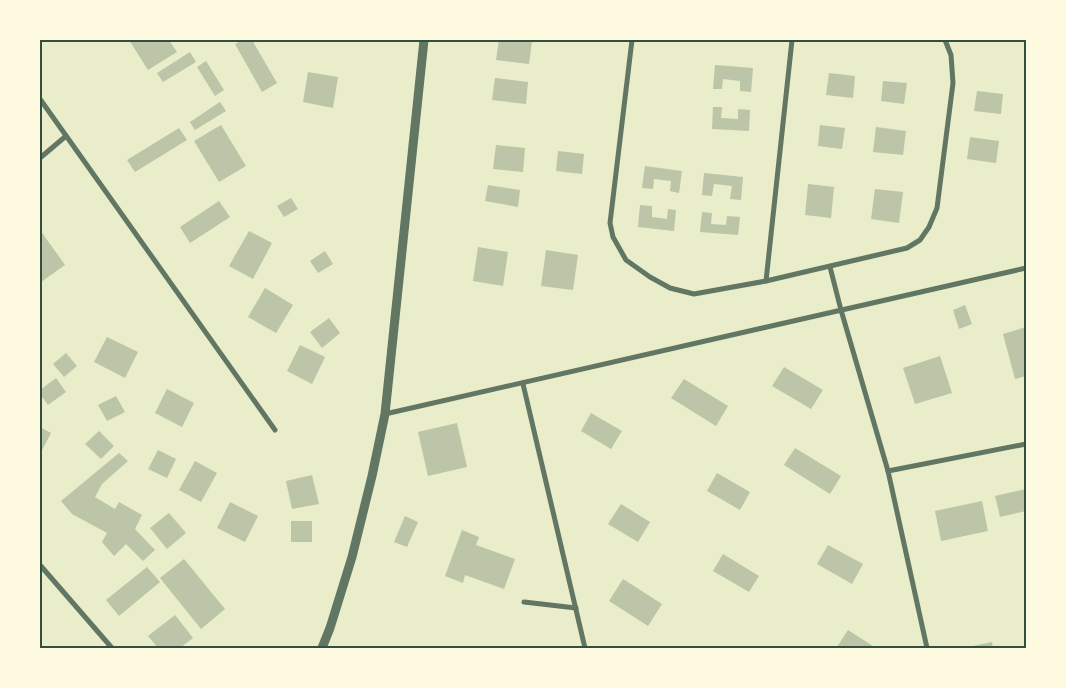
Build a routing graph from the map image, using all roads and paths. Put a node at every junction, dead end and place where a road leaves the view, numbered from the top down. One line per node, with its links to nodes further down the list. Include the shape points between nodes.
1 (424, 40): 13 (street)
2 (632, 40): 10 (street, via 610,223 617,245 626,260 650,277 670,288 694,294)
3 (792, 40): 10 (street)
4 (945, 40): 8 (street, via 951,55 954,82 937,208 930,227 920,240 907,248)
5 (40, 99): 6 (street)
6 (66, 136): 7 (street); 14 (street)
7 (40, 158)
8 (830, 267): 10 (street); 11 (street)
9 (1026, 268): 11 (street)
10 (766, 281)
11 (841, 310): 12 (street); 16 (street)
12 (523, 384): 13 (street); 19 (street)
13 (385, 414): 21 (street, via 352,557)
14 (276, 430)
15 (1026, 444): 16 (street)
16 (888, 471): 23 (street)
17 (40, 565): 20 (street)
18 (524, 602): 19 (street)
19 (576, 608): 22 (street)
20 (112, 648)
21 (322, 648)
22 (585, 648)
23 (927, 648)

